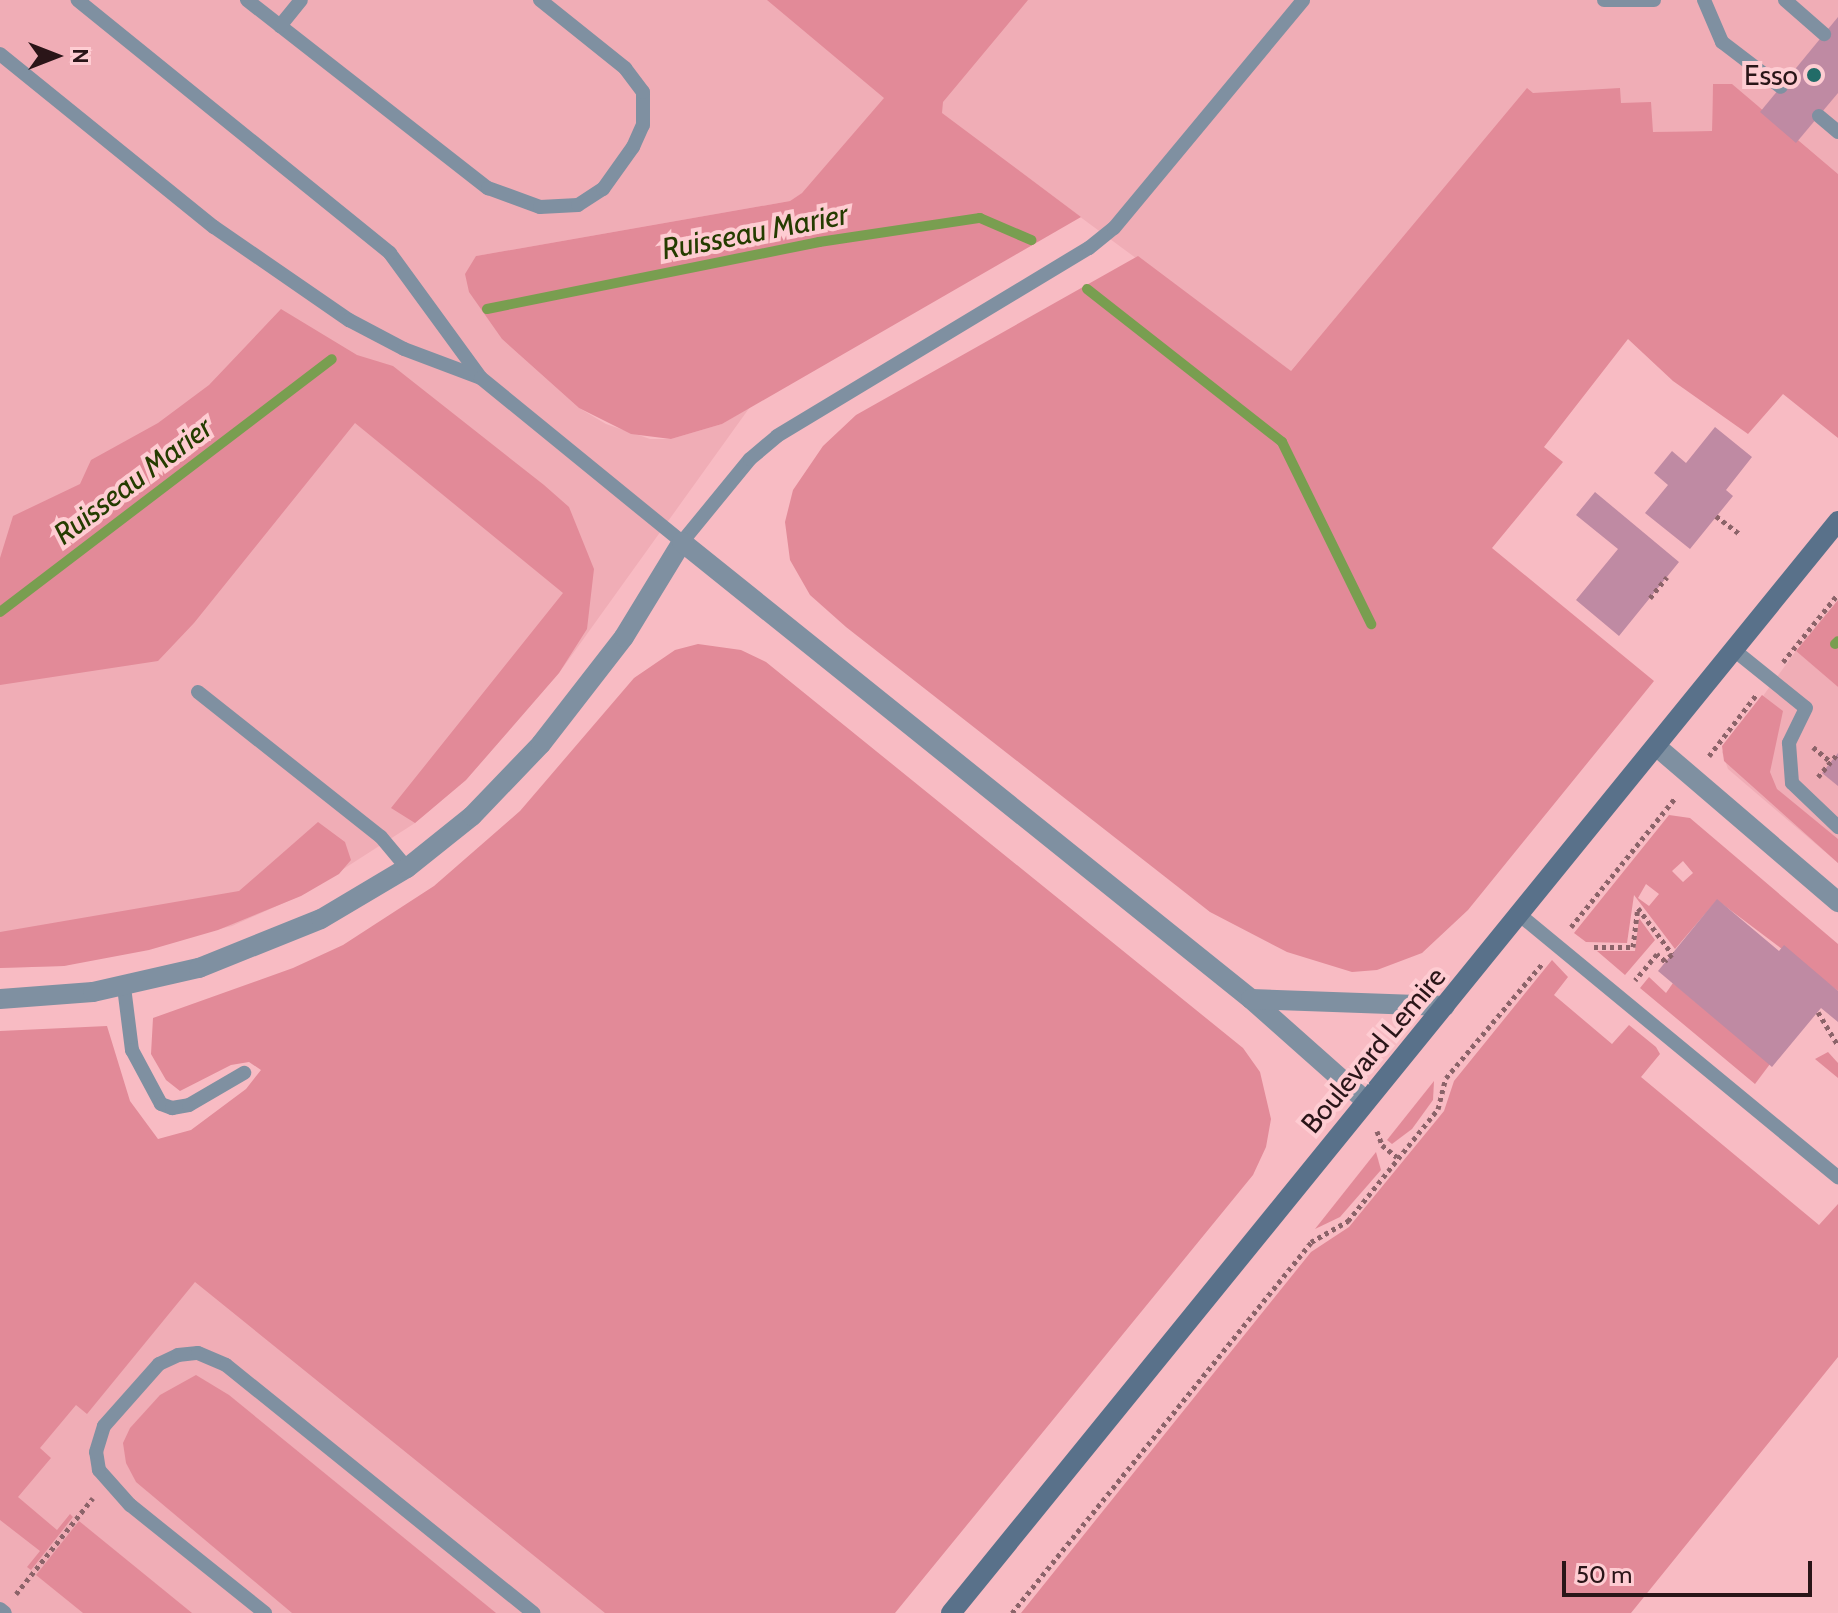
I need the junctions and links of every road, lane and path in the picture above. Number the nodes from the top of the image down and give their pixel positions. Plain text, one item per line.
1 (78, 0) edge
2 (247, 0) edge
3 (301, 0) edge
4 (540, 0) edge
5 (1303, 0) edge
6 (1604, 0) edge
7 (1654, 0) edge
8 (1704, 0) edge
9 (1785, 0) edge
10 (280, 26) junction
11 (1824, 34) dead end
12 (0, 54) edge
13 (1781, 87) dead end
14 (1819, 116) dead end
15 (1838, 132) edge
16 (481, 378) junction
17 (1716, 516) dead end
18 (1838, 521) edge
19 (1741, 535) dead end
20 (682, 542) junction
21 (1667, 577) dead end
22 (1838, 594) edge
23 (1650, 598) dead end
24 (1734, 650) junction
25 (1785, 660) dead end
26 (1760, 691) dead end
27 (198, 692) dead end
28 (1721, 741) dead end
29 (1656, 746) junction
30 (1838, 753) edge
31 (1822, 773) dead end
32 (1661, 816) dead end
33 (1838, 827) edge
34 (407, 868) junction
35 (1838, 902) edge
36 (1521, 916) junction
37 (1570, 929) dead end
38 (1591, 947) dead end
39 (1548, 957) dead end
40 (1633, 982) dead end
41 (124, 987) junction
42 (0, 999) edge
43 (1251, 999) junction
44 (1445, 1006) junction
45 (1818, 1012) dead end
46 (1838, 1045) edge
47 (244, 1073) dead end
48 (1366, 1101) junction
49 (1382, 1145) dead end
50 (1397, 1157) junction
51 (1838, 1177) edge
52 (76, 1519) dead end
53 (15, 1596) dead end
54 (0, 1609) edge
55 (5, 1613) edge
56 (265, 1613) edge
57 (533, 1613) edge
58 (951, 1613) edge
59 (1012, 1613) edge

1 - 16 lane
2 - 10 lane
3 - 10 lane
4 - 10 lane
5 - 20 lane
6 - 7 lane
8 - 13 lane
9 - 11 lane
12 - 16 lane
14 - 15 lane
16 - 20 lane
17 - 19 path
18 - 24 main road, Boulevard Lemire
20 - 34 street
20 - 43 street
21 - 23 path
22 - 25 path
24 - 29 main road, Boulevard Lemire
24 - 33 lane
26 - 28 path
27 - 34 lane
29 - 35 street
29 - 36 main road, Boulevard Lemire
30 - 31 path
32 - 37 path
34 - 41 street
36 - 44 main road, Boulevard Lemire
36 - 51 lane
38 - 40 path
39 - 50 path
41 - 42 street
41 - 47 lane
43 - 44 street
43 - 48 street
44 - 48 main road, Boulevard Lemire
45 - 46 path
48 - 58 main road, Boulevard Lemire
49 - 50 path
50 - 59 path
52 - 53 path
54 - 55 lane
56 - 57 lane

